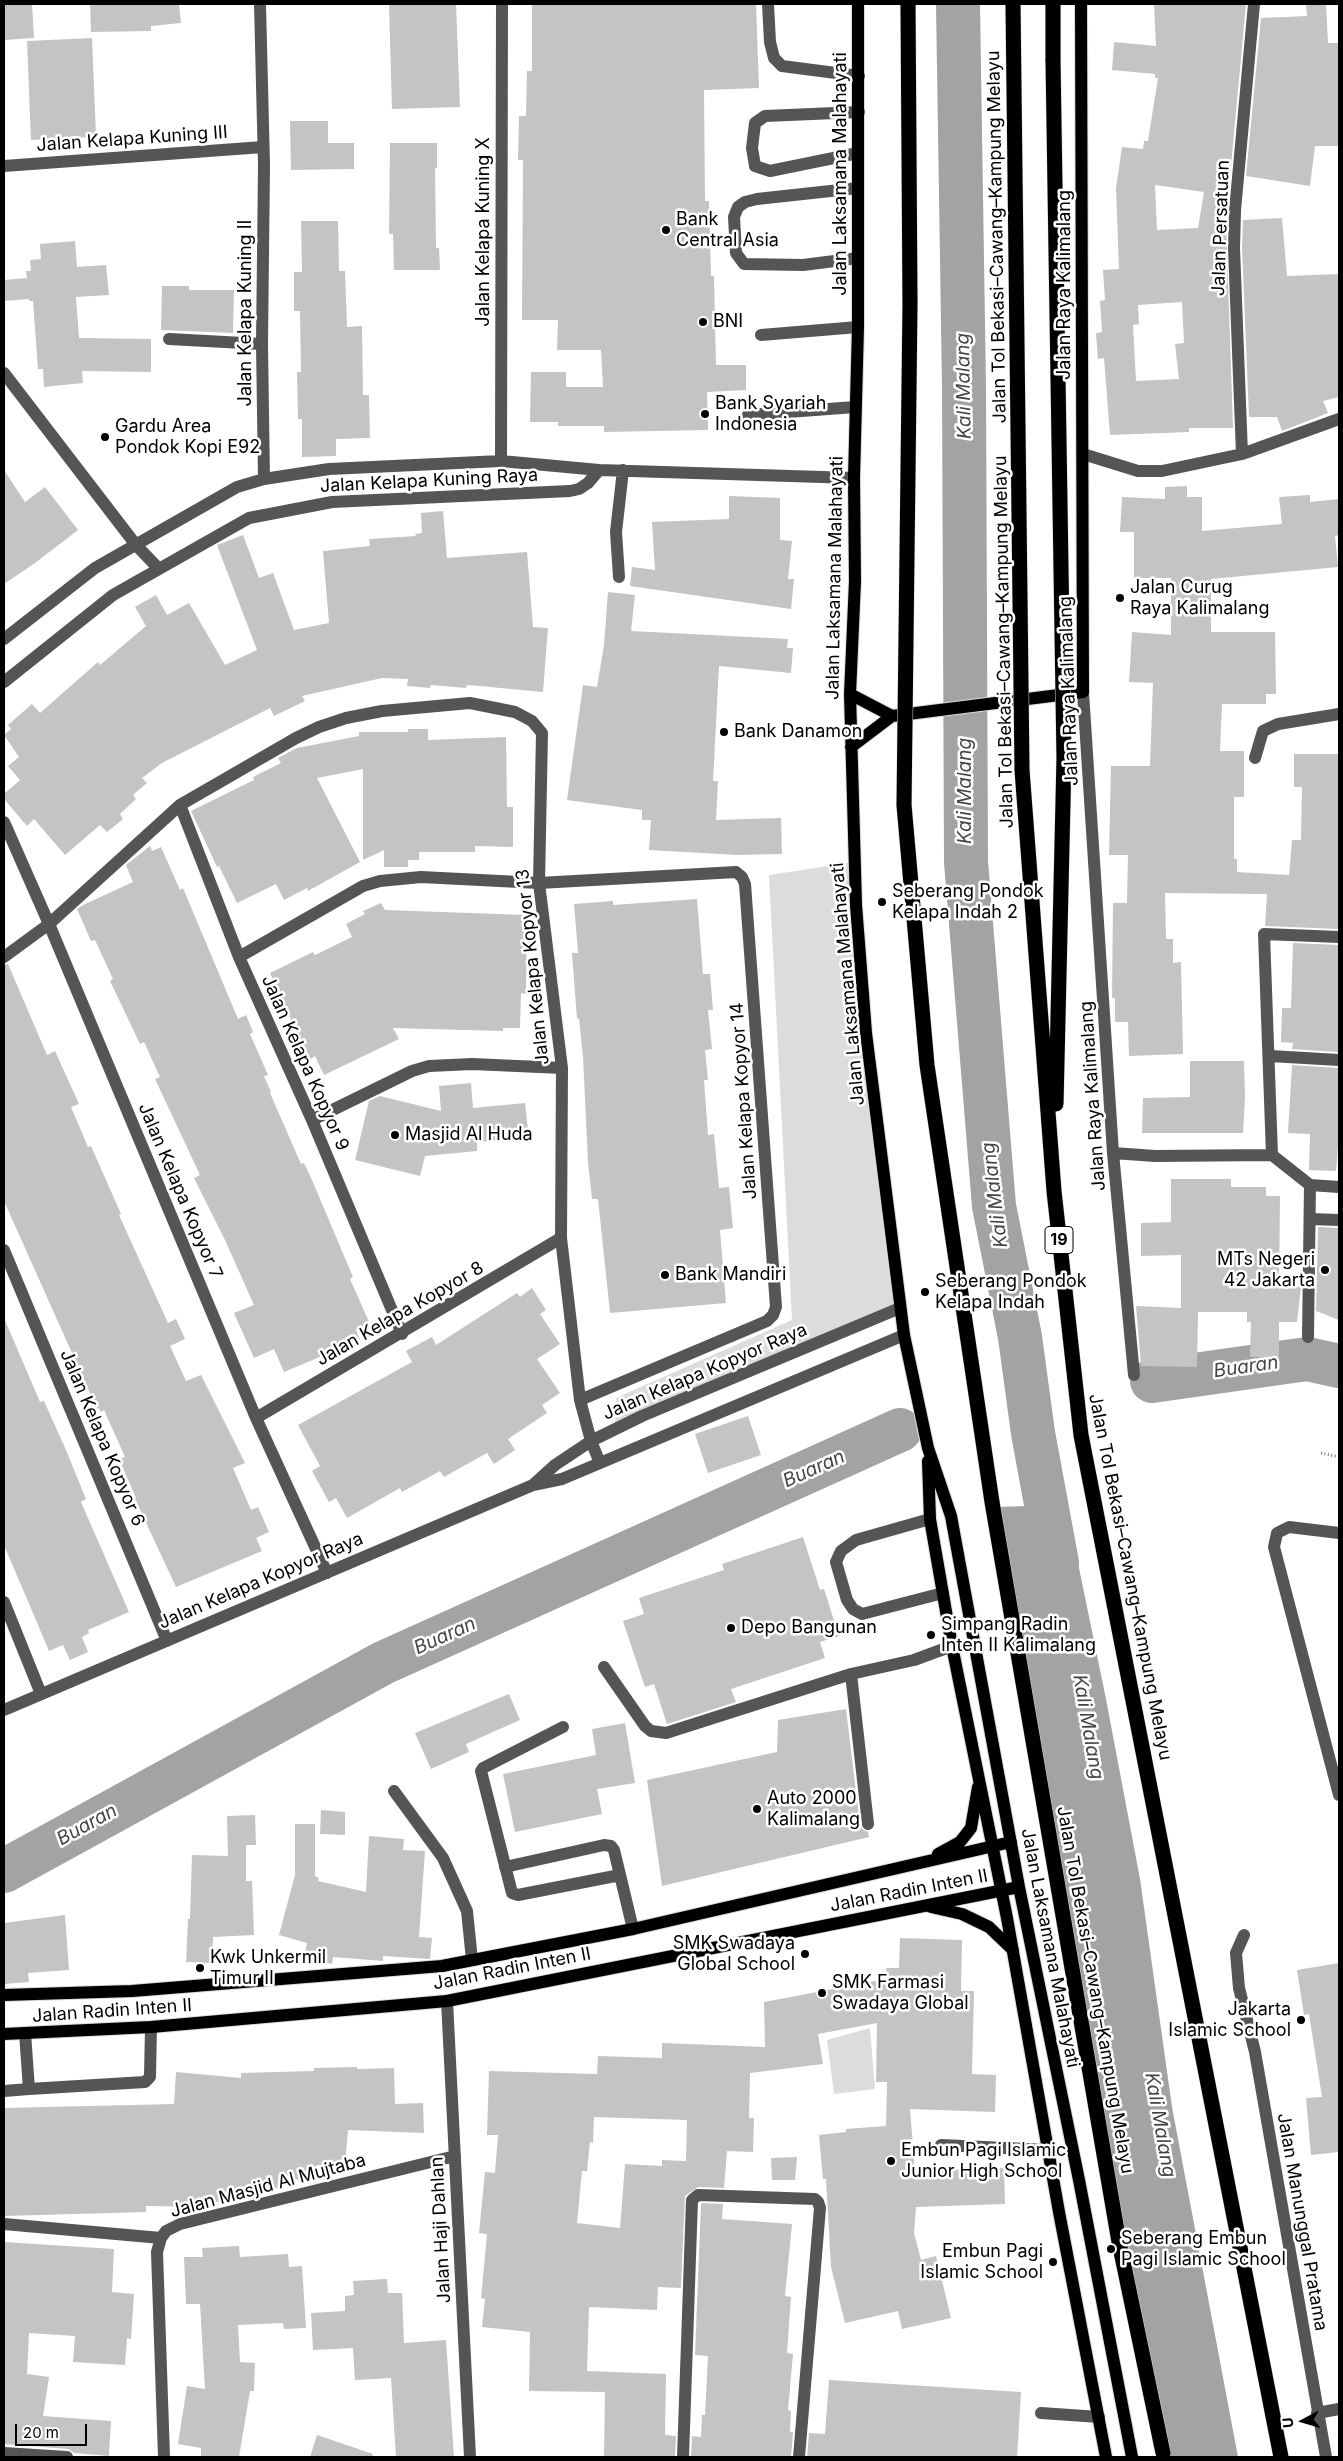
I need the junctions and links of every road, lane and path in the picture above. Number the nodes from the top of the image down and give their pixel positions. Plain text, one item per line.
1 (260, 4) edge
2 (502, 4) edge
3 (768, 4) edge
4 (858, 4) edge
5 (908, 4) edge
6 (1013, 4) edge
7 (1053, 4) edge
8 (1081, 4) edge
9 (1254, 4) edge
10 (859, 76) junction
11 (859, 112) junction
12 (263, 147) junction
13 (858, 153) junction
14 (4, 166) edge
15 (858, 188) junction
16 (858, 258) junction
17 (858, 327) junction
18 (761, 334) dead end
19 (169, 339) dead end
20 (262, 344) junction
21 (4, 373) edge
22 (855, 407) junction
23 (748, 415) dead end
24 (1339, 419) edge
25 (1083, 454) junction
26 (1242, 454) junction
27 (502, 461) junction
28 (599, 470) junction
29 (623, 470) junction
30 (854, 478) junction
31 (264, 479) junction
32 (136, 545) junction
33 (159, 569) junction
34 (619, 577) dead end
35 (4, 639) edge
36 (4, 682) edge
37 (1083, 692) junction
38 (850, 694) junction
39 (1339, 714) edge
40 (896, 716) junction
41 (851, 747) junction
42 (1255, 758) dead end
43 (180, 805) junction
44 (4, 822) edge
45 (540, 884) junction
46 (49, 924) junction
47 (1339, 937) edge
48 (4, 957) edge
49 (239, 957) junction
50 (1270, 1056) junction
51 (1339, 1060) edge
52 (562, 1068) junction
53 (312, 1120) junction
54 (1113, 1153) junction
55 (1272, 1155) junction
56 (1310, 1186) junction
57 (1339, 1187) edge
58 (1054, 1191) junction
59 (1310, 1219) junction
60 (1339, 1220) edge
61 (561, 1238) junction
62 (4, 1250) edge
63 (900, 1308) junction
64 (402, 1334) junction
65 (904, 1335) junction
66 (1308, 1337) dead end
67 (1134, 1375) dead end
68 (580, 1400) junction
69 (256, 1418) junction
70 (591, 1442) junction
71 (928, 1448) junction
72 (1321, 1452) dead end
73 (1339, 1457) edge
74 (600, 1462) junction
75 (533, 1485) junction
76 (930, 1519) junction
77 (1339, 1533) edge
78 (327, 1573) junction
79 (943, 1592) junction
80 (4, 1602) edge
81 (167, 1641) junction
82 (952, 1646) junction
83 (604, 1667) dead end
84 (851, 1674) junction
85 (41, 1694) junction
86 (4, 1710) edge
87 (563, 1728) dead end
88 (980, 1779) junction
89 (394, 1791) dead end
90 (1339, 1792) edge
91 (868, 1824) dead end
92 (1011, 1842) junction
93 (993, 1846) junction
94 (918, 1864) junction
95 (505, 1867) junction
96 (620, 1878) junction
97 (1019, 1887) junction
98 (1002, 1890) junction
99 (926, 1906) junction
100 (633, 1929) junction
101 (1244, 1935) dead end
102 (1013, 1950) junction
103 (472, 1960) junction
104 (4, 1995) edge
105 (447, 2001) junction
106 (151, 2027) junction
107 (4, 2034) edge
108 (25, 2034) junction
109 (30, 2089) junction
110 (4, 2091) edge
111 (941, 2145) dead end
112 (1048, 2150) junction
113 (455, 2156) junction
114 (4, 2224) edge
115 (160, 2238) junction
116 (1339, 2409) edge
117 (1317, 2412) junction
118 (1041, 2413) dead end
119 (1099, 2417) junction
120 (4, 2453) edge
121 (67, 2457) edge
122 (164, 2457) edge
123 (470, 2457) edge
124 (683, 2457) edge
125 (799, 2457) edge
126 (1106, 2457) edge
127 (1132, 2457) edge
128 (1164, 2457) edge
129 (1281, 2457) edge
130 (1326, 2457) edge

1 - 12 street, Jalan Kelapa Kuning II
2 - 27 street, Jalan Kelapa Kuning X
3 - 10 street
4 - 10 main road, Jalan Laksamana Malahayati
5 - 128 highway, Jalan Tol Bekasi–Cawang–Kampung Melayu, bridge
6 - 58 highway, Jalan Tol Bekasi–Cawang–Kampung Melayu / 19, bridge
7 - 58 highway, bridge
8 - 25 main road, Jalan Raya Kalimalang
9 - 26 street, Jalan Persatuan
10 - 11 main road, Jalan Laksamana Malahayati
11 - 13 main road, Jalan Laksamana Malahayati
11 - 13 street
12 - 14 street, Jalan Kelapa Kuning III
12 - 20 street, Jalan Kelapa Kuning II
13 - 15 main road, Jalan Laksamana Malahayati
15 - 16 main road, Jalan Laksamana Malahayati
15 - 16 street
16 - 17 main road, Jalan Laksamana Malahayati
17 - 18 street
17 - 22 main road, Jalan Laksamana Malahayati
19 - 20 street
20 - 31 street, Jalan Kelapa Kuning II
21 - 32 street
22 - 23 street
22 - 30 main road, Jalan Laksamana Malahayati
24 - 26 street
25 - 26 street
25 - 37 main road, Jalan Raya Kalimalang
27 - 28 street, Jalan Kelapa Kuning Raya
27 - 31 street, Jalan Kelapa Kuning Raya
28 - 29 street, Jalan Kelapa Kuning Raya
28 - 33 street, Jalan Kelapa Kuning Raya
29 - 30 street, Jalan Kelapa Kuning Raya
29 - 34 street
30 - 38 main road, Jalan Laksamana Malahayati
31 - 32 street, Jalan Kelapa Kuning Raya
32 - 33 street
32 - 35 street, Jalan Kelapa Kuning Raya
33 - 36 street, Jalan Kelapa Kuning Raya
37 - 40 main road, bridge
37 - 54 street, Jalan Raya Kalimalang
38 - 40 main road
38 - 41 main road, Jalan Laksamana Malahayati
39 - 42 street
40 - 41 main road
41 - 63 main road, Jalan Laksamana Malahayati
43 - 45 street, Jalan Kelapa Kopyor 13
43 - 46 street, Jalan Kelapa Kopyor 13
43 - 49 street, Jalan Kelapa Kopyor 9
44 - 46 street, Jalan Kelapa Kopyor 7
45 - 49 street
45 - 52 street, Jalan Kelapa Kopyor 13
45 - 68 street, Jalan Kelapa Kopyor 14
46 - 48 street, Jalan Kelapa Kopyor 13
46 - 69 street, Jalan Kelapa Kopyor 7
47 - 50 street
49 - 53 street, Jalan Kelapa Kopyor 9
50 - 51 street
50 - 55 street
52 - 53 street
52 - 61 street, Jalan Kelapa Kopyor 13
53 - 64 street, Jalan Kelapa Kopyor 9
54 - 55 street
54 - 67 street, Jalan Raya Kalimalang
55 - 56 street
56 - 57 street
56 - 59 street
58 - 129 highway, Jalan Tol Bekasi–Cawang–Kampung Melayu / 19, bridge
59 - 60 street
59 - 66 street
61 - 64 street, Jalan Kelapa Kopyor 8
61 - 68 street, Jalan Kelapa Kopyor 13
62 - 81 street, Jalan Kelapa Kopyor 6
63 - 65 main road, Jalan Laksamana Malahayati
63 - 70 street, Jalan Kelapa Kopyor Raya
64 - 69 street, Jalan Kelapa Kopyor 8
65 - 71 main road, Jalan Laksamana Malahayati
65 - 74 street, Jalan Kelapa Kopyor Raya
68 - 70 street, Jalan Kelapa Kopyor 13
69 - 78 street, Jalan Kelapa Kopyor 7
70 - 74 street, Jalan Kelapa Kopyor 13
70 - 75 street, Jalan Kelapa Kopyor Raya
71 - 76 main road, Jalan Laksamana Malahayati
71 - 92 main road, Jalan Laksamana Malahayati
72 - 73 path
74 - 75 street, Jalan Kelapa Kopyor Raya
75 - 78 street, Jalan Kelapa Kopyor Raya
76 - 79 main road, Jalan Laksamana Malahayati
76 - 79 street
77 - 90 street
78 - 81 street, Jalan Kelapa Kopyor Raya
79 - 82 main road, Jalan Laksamana Malahayati
80 - 85 street
81 - 85 street, Jalan Kelapa Kopyor Raya
82 - 84 street
82 - 88 main road, Jalan Laksamana Malahayati
83 - 84 street
84 - 91 street
85 - 86 street, Jalan Kelapa Kopyor Raya
87 - 95 street
88 - 93 main road, Jalan Laksamana Malahayati
88 - 94 main road
89 - 103 street
92 - 93 main road, Jalan Radin Inten II
92 - 97 main road, Jalan Laksamana Malahayati
93 - 94 main road, Jalan Radin Inten II
93 - 98 main road, Jalan Laksamana Malahayati
94 - 100 main road, Jalan Radin Inten II
95 - 96 street
95 - 96 street
96 - 100 street
97 - 98 main road, Jalan Radin Inten II
97 - 127 main road, Jalan Laksamana Malahayati
98 - 99 main road, Jalan Radin Inten II
98 - 102 main road, Jalan Laksamana Malahayati
99 - 102 main road
99 - 105 main road, Jalan Radin Inten II
100 - 103 main road, Jalan Radin Inten II
101 - 117 street, Jalan Manunggal Pratama
102 - 112 main road, Jalan Laksamana Malahayati
103 - 104 main road, Jalan Radin Inten II
105 - 106 main road, Jalan Radin Inten II
105 - 113 street, Jalan Haji Dahlan
106 - 108 main road, Jalan Radin Inten II
106 - 109 street
107 - 108 main road, Jalan Radin Inten II
108 - 109 street
109 - 110 street
111 - 112 street
112 - 119 main road, Jalan Laksamana Malahayati
113 - 115 street, Jalan Masjid Al Mujtaba
113 - 123 street, Jalan Haji Dahlan
114 - 115 street
115 - 122 street, Jalan Masjid Al Mujtaba
116 - 117 street
117 - 130 street, Jalan Manunggal Pratama
118 - 119 street
119 - 126 main road, Jalan Laksamana Malahayati
120 - 121 street
124 - 125 street

